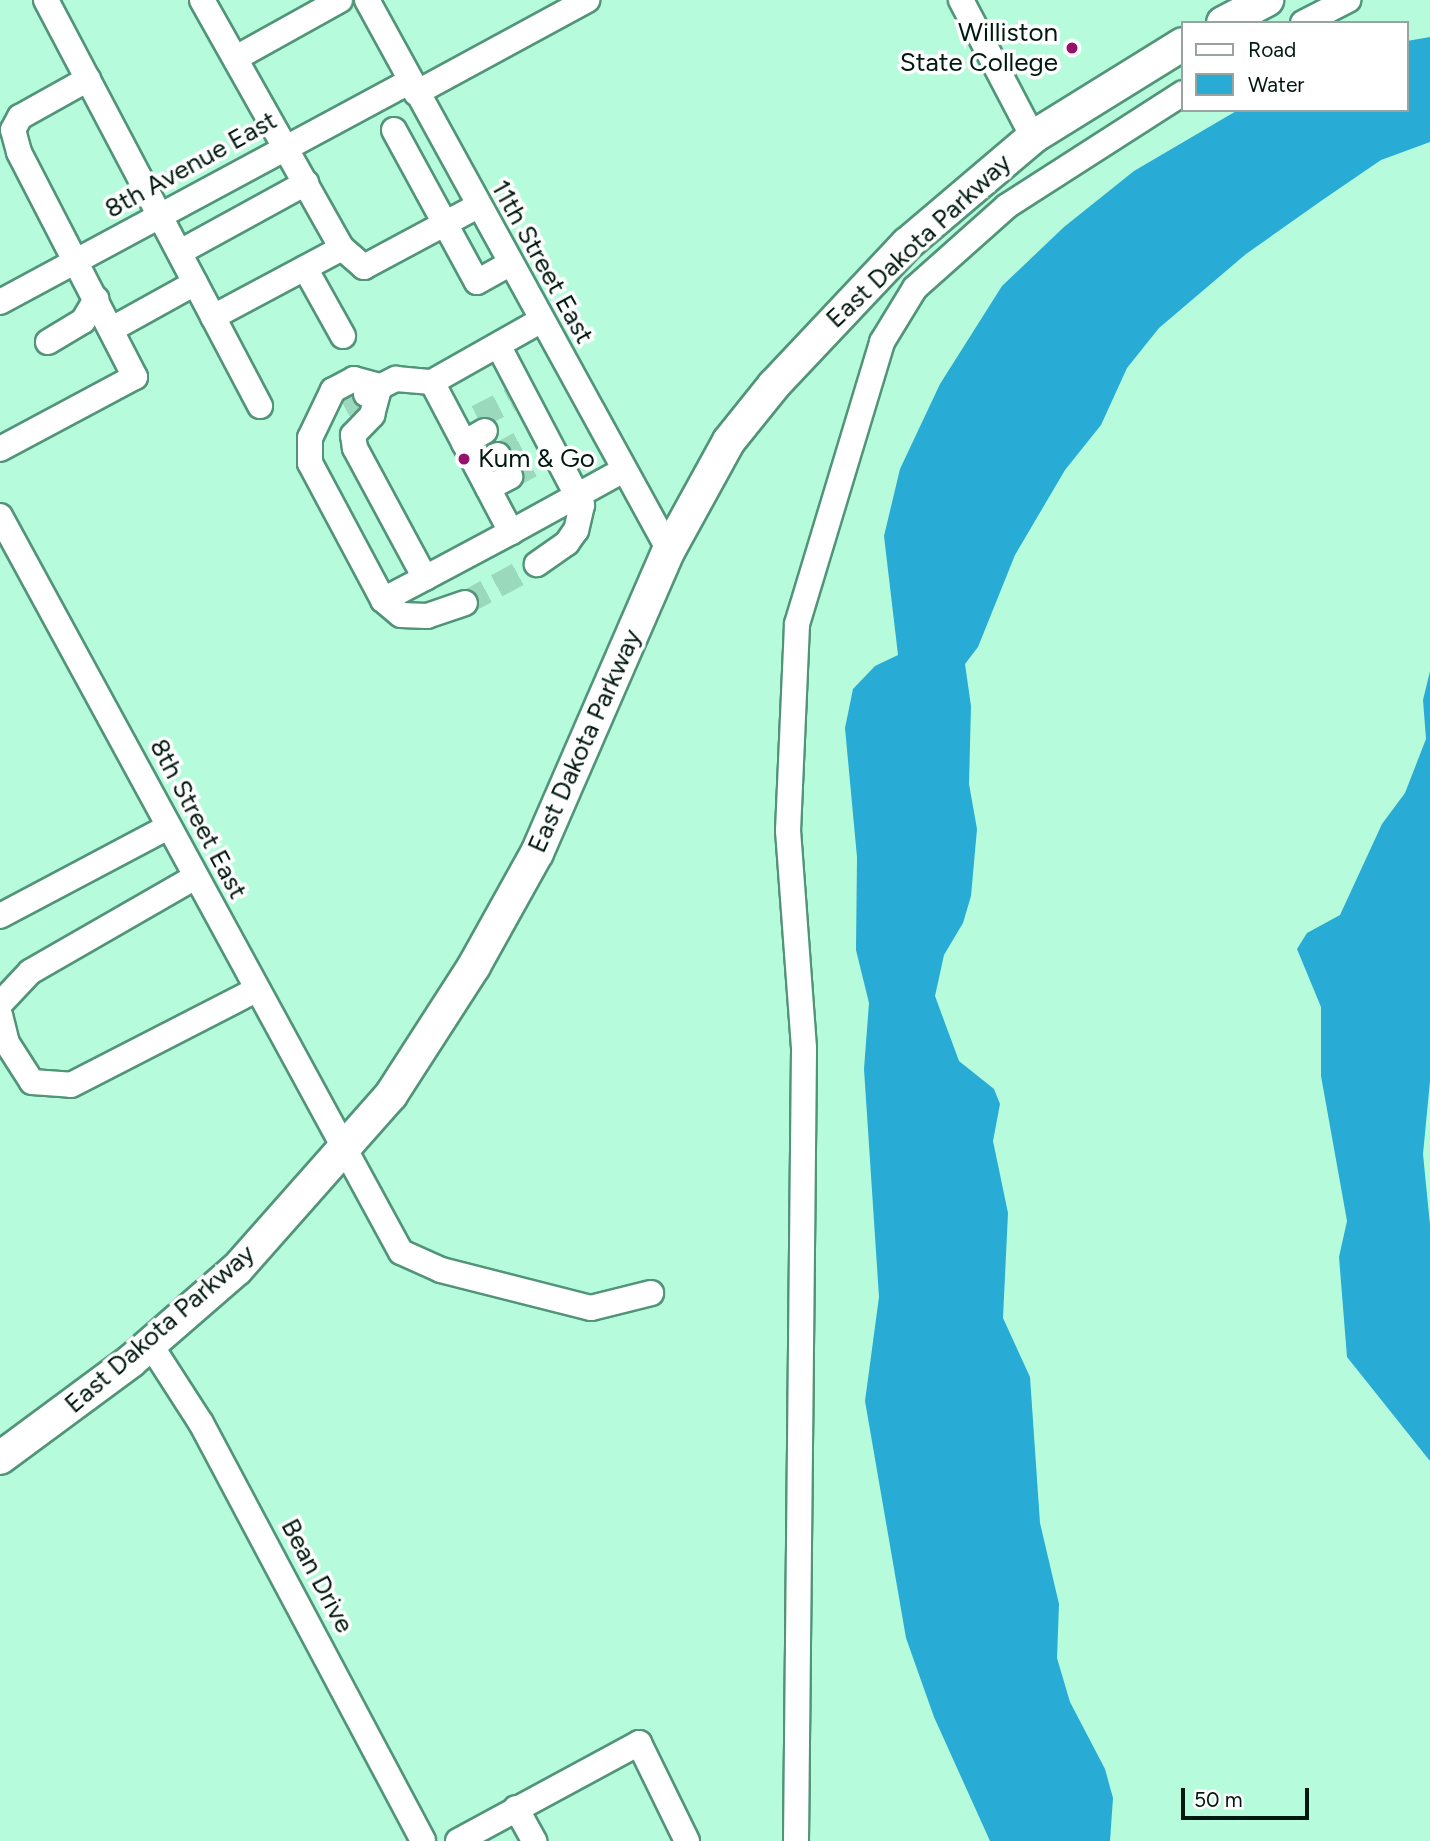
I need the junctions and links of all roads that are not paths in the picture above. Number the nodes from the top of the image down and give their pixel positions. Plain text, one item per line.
1 (46, 0) edge
2 (202, 0) edge
3 (340, 0) edge
4 (367, 0) edge
5 (587, 0) edge
6 (961, 0) edge
7 (1267, 0) edge
8 (1348, 0) edge
9 (1227, 21) edge
10 (1307, 21) edge
11 (1182, 45) edge
12 (236, 58) junction
13 (88, 79) junction
14 (413, 87) junction
15 (1182, 94) edge
16 (394, 130) dead end
17 (1033, 137) junction
18 (286, 147) junction
19 (446, 148) junction
20 (414, 165) junction
21 (306, 183) junction
22 (478, 206) junction
23 (160, 215) junction
24 (446, 223) junction
25 (342, 248) junction
26 (180, 252) junction
27 (77, 262) junction
28 (509, 264) junction
29 (305, 268) junction
30 (195, 283) junction
31 (96, 299) junction
32 (0, 302) edge
33 (213, 317) junction
34 (540, 321) junction
35 (112, 329) junction
36 (343, 336) dead end
37 (48, 342) dead end
38 (498, 345) junction
39 (432, 382) junction
40 (361, 396) junction
41 (260, 406) dead end
42 (321, 418) junction
43 (0, 449) edge
44 (622, 471) junction
45 (577, 495) junction
46 (0, 516) edge
47 (511, 532) junction
48 (669, 550) junction
49 (537, 564) tunnel mouth
50 (425, 578) junction
51 (383, 600) junction
52 (465, 603) tunnel mouth
53 (168, 827) junction
54 (195, 877) junction
55 (0, 916) edge
56 (256, 990) junction
57 (0, 1004) edge
58 (0, 1015) edge
59 (343, 1151) junction
60 (545, 1278) dead end
61 (518, 1291) junction
62 (651, 1293) dead end
63 (150, 1344) junction
64 (0, 1458) edge
65 (516, 1808) junction
66 (424, 1841) edge
67 (457, 1841) edge
68 (534, 1841) edge
69 (687, 1841) edge
70 (796, 1841) edge

1 - 13 street
2 - 12 street
3 - 12 street
4 - 14 street, 11th Street East
5 - 14 street, 8th Avenue East
6 - 17 street
7 - 9 main road
8 - 10 street
11 - 17 main road, East Dakota Parkway
12 - 18 street
13 - 23 street
13 - 27 street
14 - 18 street, 8th Avenue East
14 - 19 street, 11th Street East
15 - 70 street
16 - 20 street
17 - 48 main road, East Dakota Parkway
18 - 21 street
18 - 23 street, 8th Avenue East
19 - 20 street
19 - 22 street, 11th Street East
20 - 24 street
21 - 25 street
21 - 26 street
22 - 24 street
22 - 28 street, 11th Street East
23 - 26 street
23 - 27 street, 8th Avenue East
24 - 25 street
24 - 28 street
25 - 29 street
26 - 30 street
27 - 31 street
27 - 32 street, 8th Avenue East
28 - 34 street, 11th Street East
29 - 33 street
29 - 36 street
30 - 33 street
30 - 35 street
31 - 35 street
31 - 37 street
33 - 41 street
34 - 38 street
34 - 44 street, 11th Street East
35 - 43 street
38 - 39 street
38 - 45 street
39 - 40 street
39 - 47 street
40 - 42 street
40 - 42 street
40 - 50 street
42 - 51 street
44 - 45 street
44 - 48 street, 11th Street East
45 - 47 street
45 - 49 street
46 - 53 street, 8th Street East
47 - 50 street
48 - 59 main road, East Dakota Parkway
50 - 51 street
51 - 52 street
53 - 54 street, 8th Street East
53 - 55 street
54 - 56 street, 8th Street East
54 - 57 street
56 - 58 street
56 - 59 street, 8th Street East
59 - 61 street, 8th Street East
59 - 63 main road, East Dakota Parkway
60 - 61 street
61 - 62 street, 8th Street East
63 - 64 main road, East Dakota Parkway
63 - 66 street, Bean Drive
65 - 67 street
65 - 68 street
65 - 69 street

